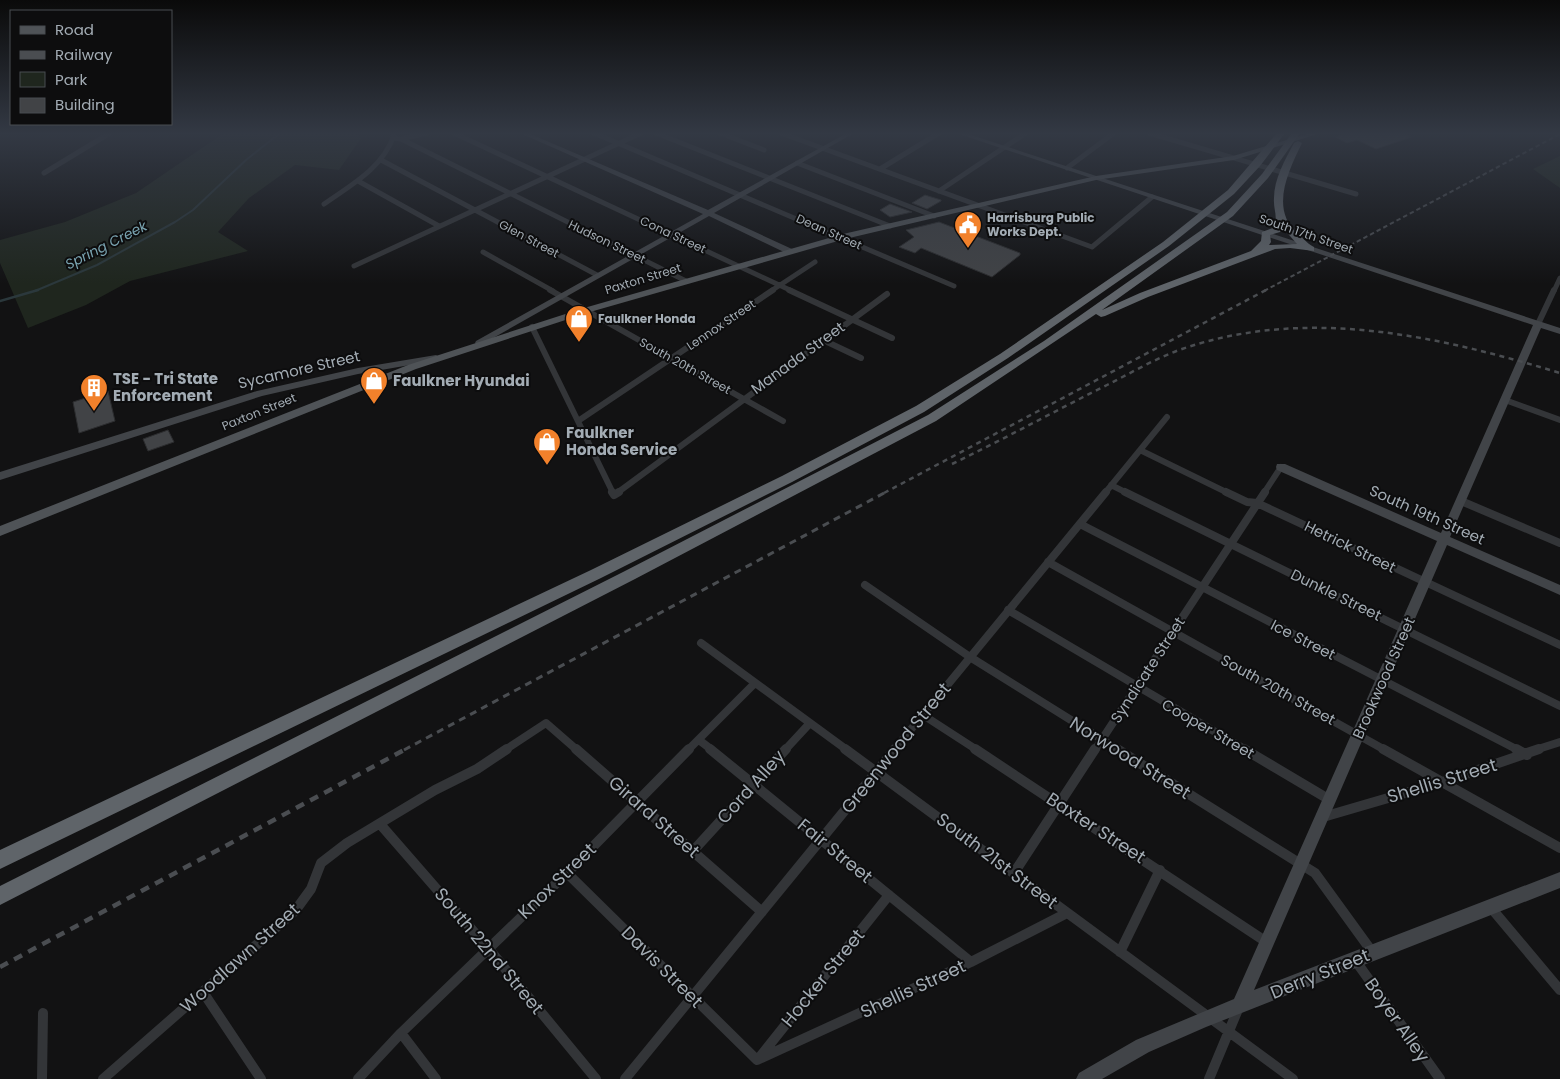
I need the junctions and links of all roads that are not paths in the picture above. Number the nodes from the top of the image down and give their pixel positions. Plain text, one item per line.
1 (352, 183) edge
2 (362, 183) edge
3 (424, 183) edge
4 (491, 183) edge
5 (531, 183) edge
6 (563, 183) edge
7 (640, 183) edge
8 (716, 183) edge
9 (761, 183) edge
10 (783, 183) edge
11 (850, 183) edge
12 (918, 183) edge
13 (950, 183) edge
14 (1073, 183) edge
15 (1112, 183) edge
16 (1238, 183) edge
17 (1259, 183) edge
18 (1280, 183) edge
19 (1320, 183) edge
20 (939, 191) junction
21 (510, 193) junction
22 (742, 194) junction
23 (1356, 194) dead end
24 (1152, 197) junction
25 (324, 204) dead end
26 (978, 206) junction
27 (474, 210) junction
28 (708, 213) junction
29 (934, 216) junction
30 (1282, 220) junction
31 (439, 226) junction
32 (890, 226) junction
33 (670, 234) junction
34 (1265, 234) junction
35 (843, 237) junction
36 (1311, 249) junction
37 (789, 251) junction
38 (483, 252) dead end
39 (633, 255) junction
40 (815, 262) dead end
41 (1235, 262) junction
42 (738, 265) junction
43 (354, 266) dead end
44 (597, 275) junction
45 (1560, 278) edge
46 (686, 280) junction
47 (780, 285) junction
48 (954, 286) dead end
49 (887, 294) dead end
50 (560, 296) junction
51 (587, 310) junction
52 (852, 319) junction
53 (1538, 324) junction
54 (532, 327) junction
55 (1560, 331) edge
56 (892, 338) dead end
57 (823, 340) junction
58 (479, 343) junction
59 (1048, 343) junction
60 (672, 357) junction
61 (436, 358) junction
62 (860, 358) dead end
63 (743, 398) junction
64 (1505, 400) junction
65 (1167, 417) dead end
66 (1560, 420) edge
67 (578, 421) junction
68 (783, 421) dead end
69 (1140, 450) junction
70 (1281, 467) joint
71 (0, 476) edge
72 (1111, 485) junction
73 (1461, 502) junction
74 (1257, 503) junction
75 (1080, 524) junction
76 (0, 531) edge
77 (1444, 539) junction
78 (1560, 543) edge
79 (1230, 544) junction
80 (1048, 562) junction
81 (1425, 583) junction
82 (865, 586) dead end
83 (1201, 588) junction
84 (1560, 590) edge
85 (1008, 610) junction
86 (1405, 628) junction
87 (1173, 632) junction
88 (701, 643) dead end
89 (1560, 645) edge
90 (970, 658) junction
91 (1383, 680) junction
92 (755, 683) junction
93 (1137, 687) junction
94 (1560, 706) edge
95 (923, 715) junction
96 (546, 723) joint
97 (810, 723) junction
98 (1359, 734) junction
99 (699, 740) junction
100 (1101, 741) junction
101 (1560, 742) edge
102 (1527, 755) junction
103 (876, 772) junction
104 (1443, 782) junction
105 (753, 785) junction
106 (1330, 800) junction
107 (637, 802) junction
108 (1060, 804) junction
109 (1323, 817) junction
110 (380, 824) junction
111 (821, 840) junction
112 (1560, 848) edge
113 (693, 851) junction
114 (0, 860) edge
115 (1302, 865) junction
116 (1160, 870) junction
117 (568, 873) junction
118 (1014, 873) junction
119 (1560, 880) edge
120 (889, 895) junction
121 (0, 896) edge
122 (1492, 909) junction
123 (762, 912) junction
124 (1067, 913) junction
125 (1268, 943) junction
126 (488, 948) junction
127 (1120, 952) junction
128 (1373, 953) junction
129 (1355, 960) junction
130 (971, 962) junction
131 (1560, 990) edge
132 (203, 992) junction
133 (692, 996) junction
134 (1239, 1006) junction
135 (43, 1013) dead end
136 (1210, 1018) junction
137 (1229, 1032) junction
138 (401, 1033) junction
139 (757, 1060) junction
140 (42, 1079) edge
141 (103, 1079) edge
142 (261, 1079) edge
143 (358, 1079) edge
144 (436, 1079) edge
145 (596, 1079) edge
146 (625, 1079) edge
147 (1085, 1079) edge
148 (1209, 1079) edge
149 (1293, 1079) edge
150 (1440, 1079) edge

1 - 25 street
2 - 31 street
3 - 27 street, Glen Street
4 - 21 street, Hudson Street
5 - 21 street
6 - 33 street, Cona Street
7 - 28 street
8 - 22 street, Dean Street
9 - 22 street
10 - 32 street
11 - 29 street
12 - 20 street
13 - 20 street
14 - 26 main road, Paxton Street
15 - 24 street, South 17th Street
16 - 114 highway
17 - 59 highway
18 - 30 highway
19 - 23 street
20 - 26 street
21 - 27 street
21 - 39 street, Hudson Street
22 - 28 street
22 - 35 street, Dean Street
24 - 26 street
24 - 34 street, South 17th Street
26 - 29 main road, Paxton Street
27 - 31 street
27 - 44 street, Glen Street
28 - 33 street
28 - 37 street
29 - 32 main road, Paxton Street
30 - 34 highway
30 - 36 highway
31 - 43 street
32 - 35 main road, Paxton Street
33 - 39 street
33 - 42 street, Cona Street
34 - 36 street, South 17th Street
34 - 41 highway
35 - 37 main road, Paxton Street
35 - 48 street, Dean Street
36 - 41 highway
36 - 53 street, South 17th Street
37 - 42 main road, Paxton Street
38 - 50 street, South 20th Street
39 - 44 street
39 - 46 street, Hudson Street
40 - 47 street, Lennox Street
41 - 59 highway
42 - 46 main road, Paxton Street
42 - 47 street, Cona Street
44 - 50 street
45 - 53 street, Brookwood Street
46 - 51 main road, Paxton Street
47 - 52 street, Cona Street
47 - 60 street, Lennox Street
49 - 52 street, Manada Street
50 - 51 street, South 20th Street
50 - 58 street
51 - 54 main road, Paxton Street
51 - 60 street, South 20th Street
52 - 56 street, Cona Street
52 - 57 street, Manada Street
53 - 55 street, South 17th Street
53 - 64 street, Brookwood Street
54 - 58 main road, Paxton Street
54 - 67 street
57 - 62 street
57 - 63 street, Manada Street
58 - 61 main road, Paxton Street
59 - 121 highway
60 - 63 street, South 20th Street
60 - 67 street, Lennox Street
61 - 71 street, Sycamore Street
61 - 76 main road, Paxton Street
63 - 67 street, Manada Street
63 - 68 street, South 20th Street
64 - 66 street
64 - 73 street, Brookwood Street
65 - 69 street, Greenwood Street
69 - 72 street, Greenwood Street
69 - 74 street, Hetrick Street
70 - 74 street, Syndicate Street
70 - 77 main road, South 19th Street
72 - 75 street, Greenwood Street
72 - 79 street, Dunkle Street
73 - 77 street, Brookwood Street
73 - 78 street
74 - 79 street, Syndicate Street
74 - 81 street, Hetrick Street
75 - 80 street, Greenwood Street
75 - 83 street, Ice Street
77 - 81 street, Brookwood Street
77 - 84 main road, South 19th Street
79 - 83 street, Syndicate Street
79 - 86 street, Dunkle Street
80 - 85 street, Greenwood Street
80 - 87 street, South 20th Street
81 - 86 street, Brookwood Street
81 - 89 street, Hetrick Street
82 - 90 street, Norwood Street
83 - 87 street, Syndicate Street
83 - 91 street, Ice Street
85 - 90 street, Greenwood Street
85 - 93 street, Cooper Street
86 - 91 street, Brookwood Street
86 - 94 street, Dunkle Street
87 - 93 street, Syndicate Street
87 - 98 street, South 20th Street
88 - 92 street, South 21st Street
90 - 95 street, Greenwood Street
90 - 100 street, Norwood Street
91 - 98 street, Brookwood Street
91 - 102 street, Ice Street
92 - 97 street, South 21st Street
92 - 99 street, Knox Street
93 - 100 street, Syndicate Street
93 - 106 street, Cooper Street
95 - 103 street, Greenwood Street
95 - 108 street, Baxter Street
96 - 107 street, Girard Street
96 - 110 street, Woodlawn Street
97 - 103 street, South 21st Street
97 - 105 street, Cord Alley
98 - 104 street, South 20th Street
98 - 106 street, Brookwood Street
99 - 105 street, Fair Street
99 - 107 street, Knox Street
100 - 108 street, Syndicate Street
100 - 115 street, Norwood Street
101 - 102 street, Shellis Street
102 - 104 street, Shellis Street
103 - 111 street, Greenwood Street
103 - 118 street, South 21st Street
104 - 109 street, Shellis Street
104 - 112 street, South 20th Street
105 - 111 street, Fair Street
105 - 113 street, Cord Alley
106 - 109 street, Brookwood Street
107 - 113 street, Girard Street
107 - 117 street, Knox Street
108 - 116 street, Baxter Street
108 - 118 street, Syndicate Street
109 - 115 street, Brookwood Street
110 - 126 street, South 22nd Street
110 - 132 street, Woodlawn Street
111 - 120 street, Fair Street
111 - 123 street, Greenwood Street
113 - 123 street, Girard Street
115 - 125 street, Brookwood Street
115 - 128 street, Norwood Street
116 - 125 street, Baxter Street
116 - 127 street
117 - 126 street, Knox Street
117 - 133 street, Davis Street
118 - 124 street, South 21st Street
119 - 122 street, Derry Street
120 - 130 street, Fair Street
120 - 139 street, Hocker Street
122 - 128 street, Derry Street
122 - 131 street
123 - 133 street, Greenwood Street
124 - 127 street, South 21st Street
124 - 130 street, Shellis Street
125 - 134 street, Brookwood Street
126 - 138 street, Knox Street
126 - 145 street, South 22nd Street
127 - 136 street, South 21st Street
128 - 129 street, Derry Street
129 - 134 street, Derry Street
129 - 150 street, Boyer Alley
130 - 139 street, Shellis Street
132 - 141 street, Woodlawn Street
132 - 142 street
133 - 139 street, Davis Street
133 - 146 street, Greenwood Street
134 - 136 street, Derry Street
134 - 137 street, Brookwood Street
135 - 140 street
136 - 137 street, South 21st Street
136 - 147 street, Derry Street
137 - 148 street, Brookwood Street
137 - 149 street, South 21st Street
138 - 143 street, Knox Street
138 - 144 street

